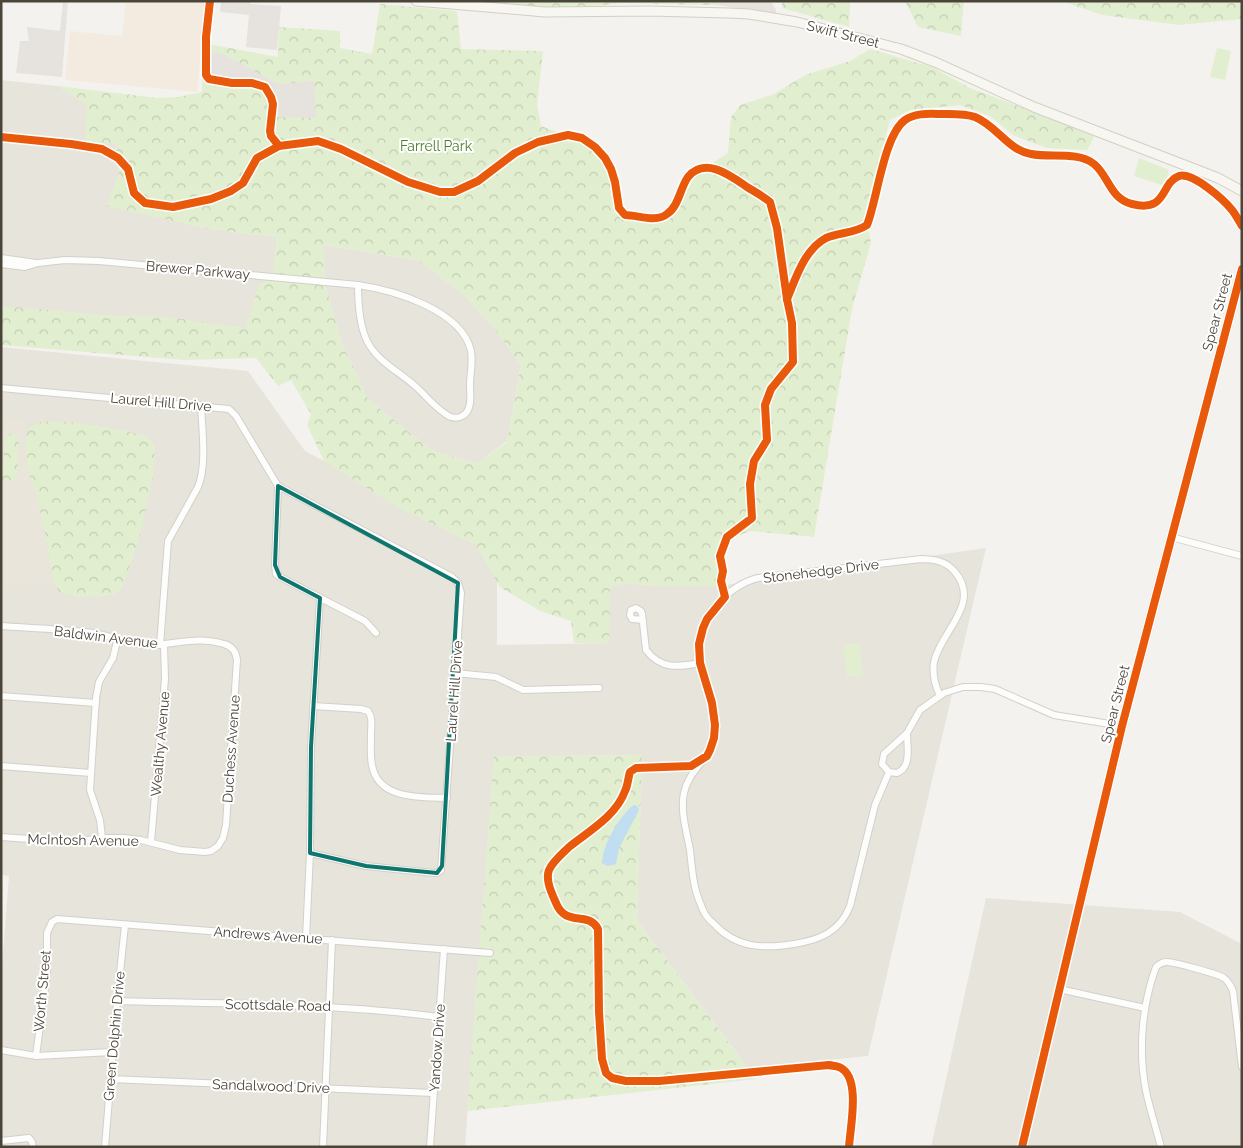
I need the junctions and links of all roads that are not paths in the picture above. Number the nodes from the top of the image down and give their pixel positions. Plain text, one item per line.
1 (416, 1) edge
2 (1, 137) edge
3 (102, 149) dead end
4 (1242, 191) edge
5 (1, 258) edge
6 (38, 263) junction
7 (1, 264) edge
8 (1242, 269) edge
9 (358, 285) junction
10 (1, 388) edge
11 (201, 405) junction
12 (278, 486) junction
13 (1171, 537) junction
14 (1242, 556) edge
15 (320, 598) junction
16 (643, 620) dead end
17 (1, 626) edge
18 (376, 633) dead end
19 (117, 641) junction
20 (162, 645) junction
21 (236, 654) joint
22 (700, 662) junction
23 (455, 673) junction
24 (599, 688) dead end
25 (1, 696) edge
26 (940, 696) junction
27 (96, 703) junction
28 (313, 706) junction
29 (1122, 726) junction
30 (907, 733) junction
31 (1, 766) edge
32 (889, 772) junction
33 (91, 773) junction
34 (447, 798) junction
35 (1, 837) edge
36 (102, 838) junction
37 (151, 842) junction
38 (220, 844) joint
39 (310, 853) junction
40 (125, 925) junction
41 (49, 927) joint
42 (306, 938) junction
43 (332, 940) junction
44 (444, 949) junction
45 (490, 952) dead end
46 (1059, 989) junction
47 (117, 1001) junction
48 (329, 1006) junction
49 (1145, 1008) junction
50 (439, 1017) junction
51 (1, 1050) edge
52 (112, 1052) junction
53 (36, 1056) junction
54 (1242, 1068) edge
55 (110, 1079) junction
56 (326, 1088) junction
57 (433, 1092) junction
58 (4, 1143) edge
59 (33, 1147) edge
60 (104, 1147) edge
61 (323, 1147) edge
62 (430, 1147) edge
63 (1022, 1147) edge
64 (1161, 1147) edge

1 - 4 main road, Swift Street
2 - 3 street
5 - 6 street, Brewer Parkway
6 - 7 street, Brewer Parkway
6 - 9 street, Brewer Parkway
8 - 13 main road, Spear Street
9 - 9 street, Brewer Parkway
10 - 11 street, Laurel Hill Drive
11 - 12 street, Laurel Hill Drive
11 - 20 street, Wealthy Avenue
12 - 15 street
12 - 23 street, Laurel Hill Drive
13 - 14 street
13 - 29 main road, Spear Street
15 - 18 street
15 - 28 street
16 - 22 street
17 - 19 street, Baldwin Avenue
19 - 20 street, Baldwin Avenue
19 - 27 street
20 - 21 street, Baldwin Avenue
20 - 37 street, Wealthy Avenue
21 - 38 street, Duchess Avenue
22 - 26 street, Stonehedge Drive
22 - 32 street, Stonehedge Drive
23 - 24 street
23 - 34 street, Laurel Hill Drive
25 - 27 street
26 - 29 street
26 - 30 street
27 - 33 street
28 - 34 street
28 - 39 street
29 - 46 main road, Spear Street
30 - 32 street
30 - 32 street
31 - 33 street
33 - 36 street
34 - 39 street, Laurel Hill Drive
35 - 36 street, McIntosh Avenue
36 - 37 street, McIntosh Avenue
37 - 38 street, McIntosh Avenue
39 - 42 street
40 - 41 street, Andrews Avenue
40 - 42 street, Andrews Avenue
40 - 47 street, Green Dolphin Drive
41 - 53 street, Worth Street
42 - 43 street, Andrews Avenue
43 - 44 street, Andrews Avenue
43 - 48 street
44 - 45 street, Andrews Avenue
44 - 50 street, Yandow Drive
46 - 49 street
46 - 63 main road, Spear Street
47 - 48 street, Scottsdale Road
47 - 52 street, Green Dolphin Drive
48 - 50 street, Scottsdale Road
48 - 56 street
49 - 54 street
49 - 64 street
50 - 57 street, Yandow Drive
51 - 53 street
52 - 53 street
52 - 55 street, Green Dolphin Drive
55 - 56 street, Sandalwood Drive
55 - 60 street, Green Dolphin Drive
56 - 57 street, Sandalwood Drive
56 - 61 street
57 - 62 street, Yandow Drive
58 - 59 street

